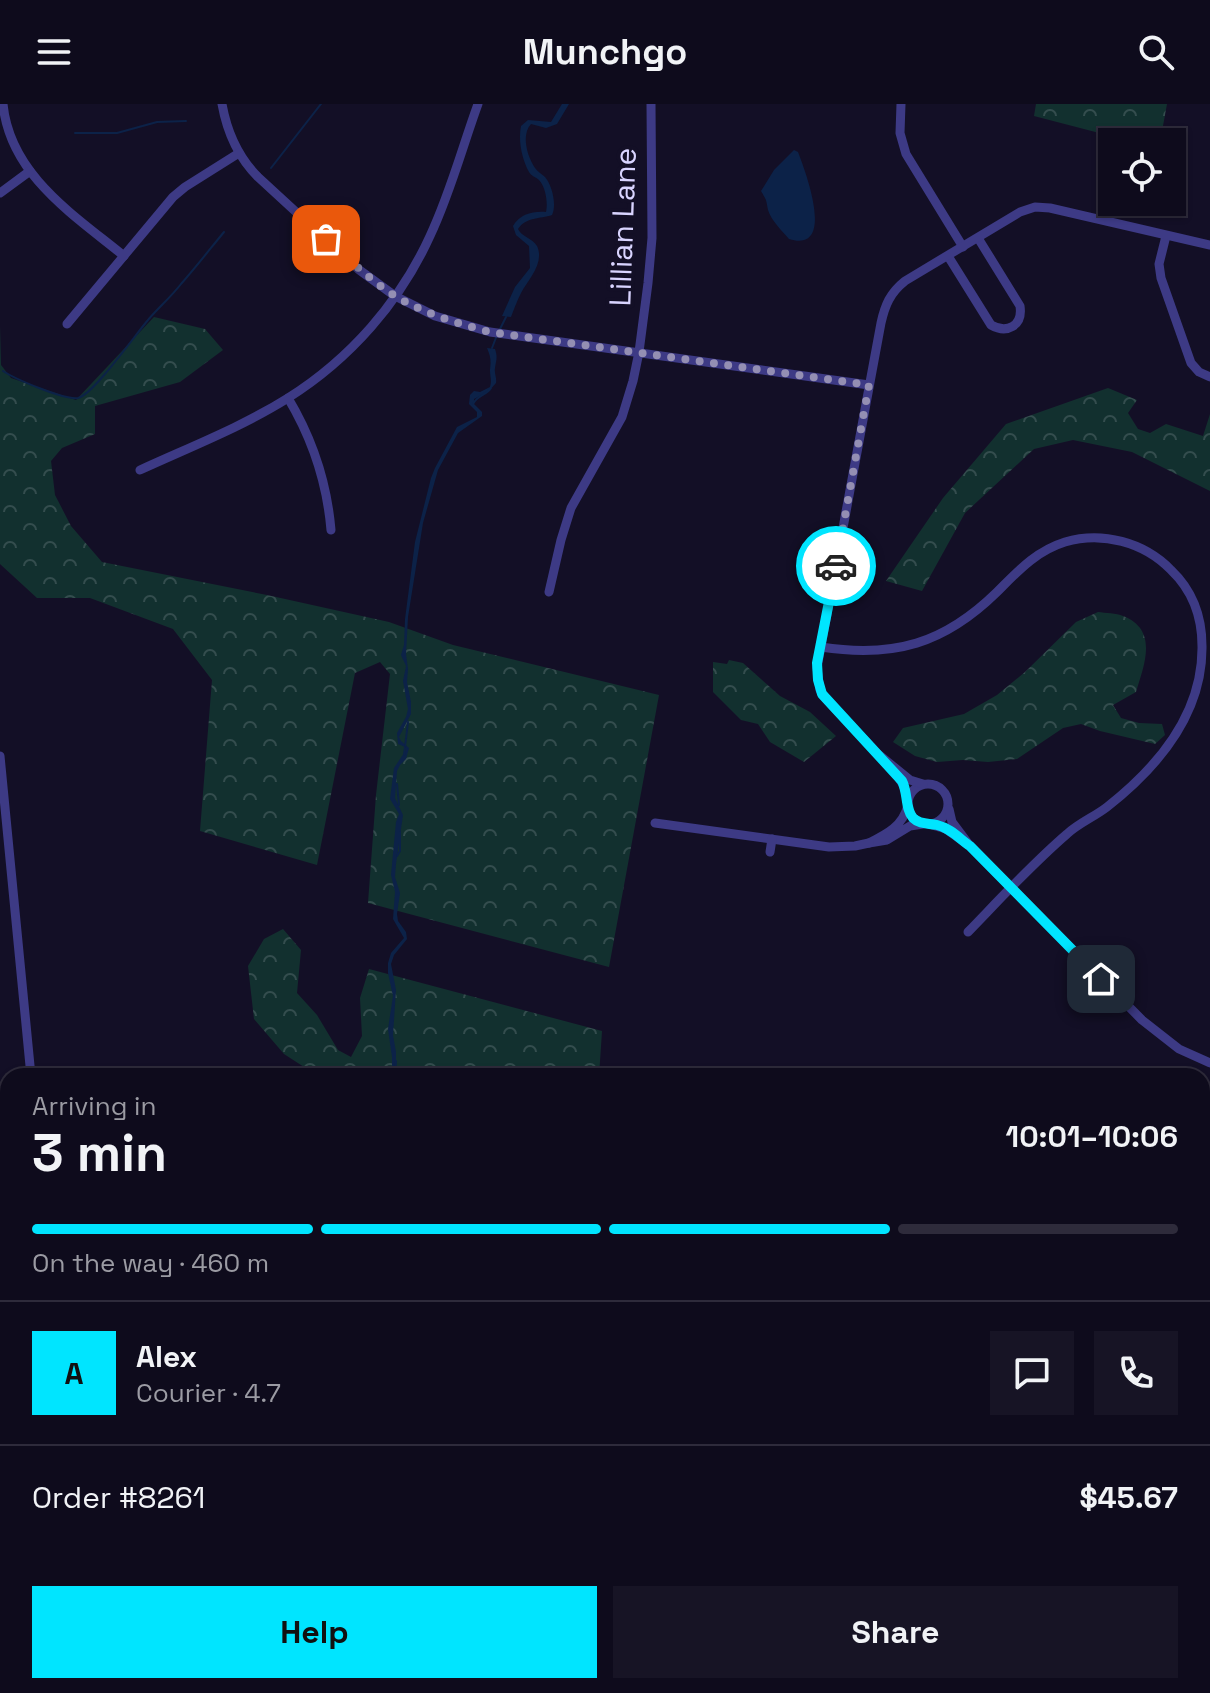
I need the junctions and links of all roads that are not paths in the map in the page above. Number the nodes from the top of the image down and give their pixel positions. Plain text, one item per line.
1 (3, 104) edge
2 (222, 104) edge
3 (478, 104) edge
4 (651, 104) edge
5 (901, 104) edge
6 (239, 153) junction
7 (30, 171) junction
8 (0, 193) edge
9 (1166, 236) junction
10 (978, 238) junction
11 (1209, 243) edge
12 (963, 247) junction
13 (124, 256) junction
14 (948, 256) junction
15 (395, 296) junction
16 (67, 324) dead end
17 (639, 352) junction
18 (1210, 377) edge
19 (869, 385) junction
20 (288, 398) junction
21 (140, 470) dead end
22 (331, 530) dead end
23 (549, 592) dead end
24 (821, 647) junction
25 (878, 754) junction
26 (0, 756) edge
27 (927, 784) junction
28 (908, 802) junction
29 (948, 802) junction
30 (655, 823) dead end
31 (927, 824) junction
32 (772, 839) junction
33 (869, 843) junction
34 (970, 846) junction
35 (770, 852) dead end
36 (1012, 888) junction
37 (968, 932) dead end
38 (1210, 1063) edge
39 (30, 1068) edge

1 - 7 street
2 - 6 street
3 - 15 street
4 - 17 street, Lillian Lane
5 - 12 street
6 - 13 street
6 - 15 street
7 - 8 street
7 - 13 street
9 - 10 street
9 - 11 street
9 - 18 street
10 - 12 street
10 - 14 street
12 - 14 street
13 - 16 street
14 - 19 street
15 - 17 street
15 - 20 street
17 - 19 street
17 - 23 street, Lillian Lane
19 - 24 street
20 - 21 street
20 - 22 street
24 - 25 street
24 - 36 street
25 - 27 street
25 - 28 street
26 - 39 street
27 - 28 street
27 - 29 street
28 - 31 street
28 - 33 street
29 - 31 street
29 - 34 street
30 - 32 street
31 - 33 street
31 - 34 street
32 - 33 street
32 - 35 street
34 - 36 street
36 - 37 street
36 - 38 street

